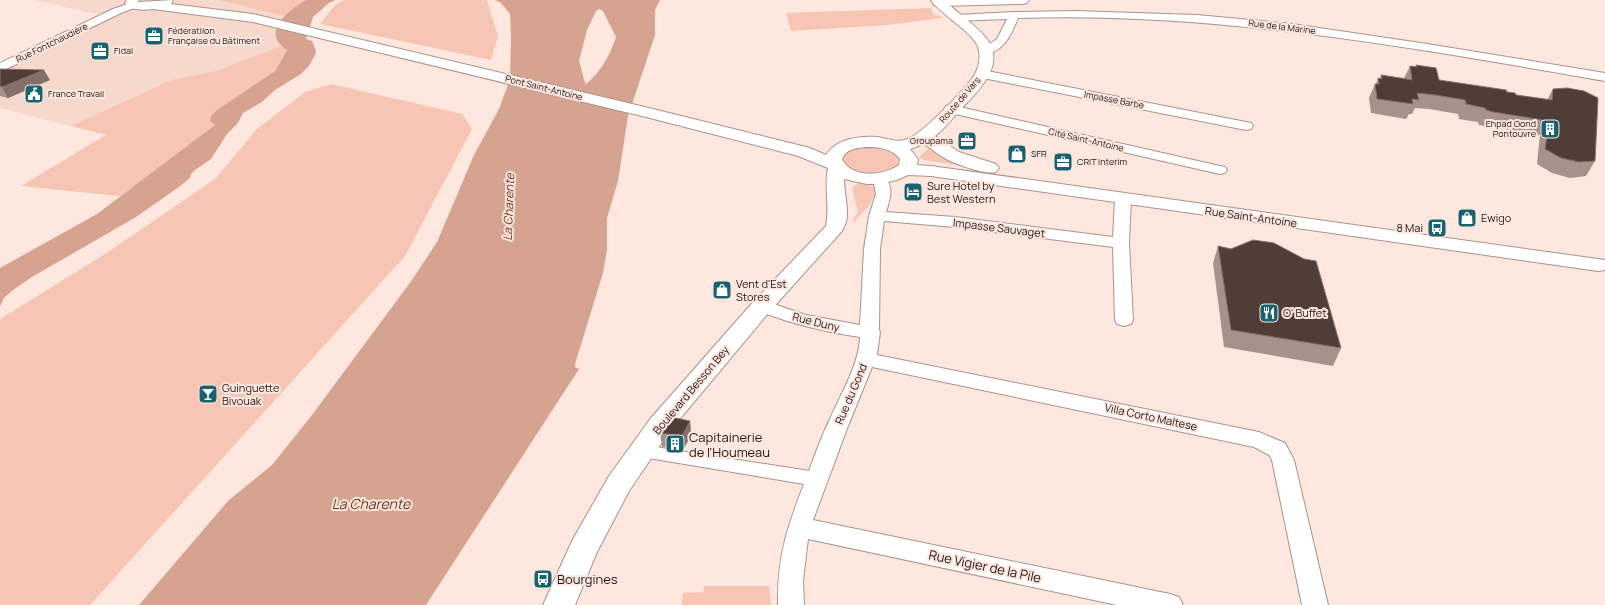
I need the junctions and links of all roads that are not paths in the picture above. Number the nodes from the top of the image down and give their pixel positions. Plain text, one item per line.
1 (168, 0) edge
2 (177, 0) edge
3 (1023, 0) edge
4 (937, 1) edge
5 (132, 2) edge
6 (1150, 2) dead end
7 (153, 4) junction
8 (1014, 15) junction
9 (256, 16) junction
10 (1157, 16) junction
11 (956, 18) junction
12 (986, 50) junction
13 (2, 65) edge
14 (982, 74) junction
15 (1605, 77) edge
16 (951, 109) junction
17 (1246, 126) dead end
18 (934, 133) junction
19 (895, 146) junction
20 (907, 165) junction
21 (836, 168) junction
22 (1220, 170) dead end
23 (1007, 173) junction
24 (880, 179) junction
25 (1123, 199) junction
26 (877, 216) junction
27 (1121, 243) junction
28 (1601, 260) edge
29 (762, 306) junction
30 (1124, 320) dead end
31 (871, 332) junction
32 (866, 359) junction
33 (642, 451) junction
34 (816, 479) junction
35 (799, 527) junction
36 (559, 605) edge
37 (790, 605) edge
38 (1170, 605) edge
39 (1315, 605) edge

1 - 7 main road
2 - 9 main road
3 - 4 main road
4 - 11 main road
5 - 7 main road
5 - 13 street, Rue Fontchaudière
6 - 10 street
7 - 9 main road
8 - 10 street, Rue de la Marine
8 - 11 street, Rue de la Marine
8 - 12 street
9 - 21 main road, Pont Saint-Antoine
10 - 15 street, Rue de la Marine
11 - 12 main road
12 - 14 main road, Route de Vars
14 - 16 main road, Route de Vars
14 - 17 street, Impasse Barbe
16 - 18 main road, Route de Vars
16 - 22 street, Cité Saint-Antoine
18 - 19 main road, Route de Vars
18 - 20 main road, Route de Vars
18 - 23 main road, Rue Saint-Antoine
19 - 20 main road
19 - 21 main road
20 - 23 main road
20 - 24 main road
20 - 25 main road, Rue Saint-Antoine
21 - 24 main road
21 - 29 main road, Boulevard Besson Bey
23 - 28 main road, Rue Saint-Antoine
24 - 26 street, Rue du Gond
25 - 27 street
25 - 28 main road, Rue Saint-Antoine
26 - 27 street, Impasse Sauvaget
26 - 31 street, Rue du Gond
27 - 30 street
29 - 31 street, Rue Duny
29 - 33 main road, Boulevard Besson Bey
31 - 32 street, Rue du Gond
32 - 34 street, Rue du Gond
32 - 39 street, Villa Corto Maltese
33 - 34 street
33 - 36 main road, Boulevard Besson Bey
34 - 35 street, Rue du Gond
35 - 37 street, Rue du Gond
35 - 38 street, Rue Vigier de la Pile

